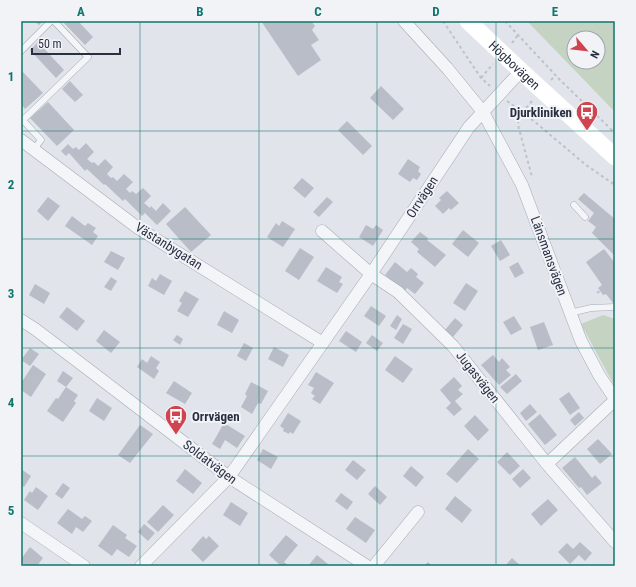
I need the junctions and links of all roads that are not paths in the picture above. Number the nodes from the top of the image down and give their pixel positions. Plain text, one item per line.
1 (52, 21) edge
2 (404, 21) edge
3 (468, 21) edge
4 (21, 51) edge
5 (521, 71) junction
6 (483, 112) junction
7 (22, 119) edge
8 (21, 140) edge
9 (34, 149) junction
10 (615, 157) edge
11 (574, 205) dead end
12 (585, 217) dead end
13 (322, 231) dead end
14 (371, 274) junction
15 (615, 306) edge
16 (570, 313) junction
17 (21, 320) edge
18 (323, 343) junction
19 (615, 400) edge
20 (547, 464) junction
21 (229, 477) junction
22 (418, 512) dead end
23 (21, 523) edge
24 (615, 542) edge
25 (84, 566) edge
26 (141, 566) edge
27 (367, 566) edge
28 (374, 566) edge

1 - 4 lane
1 - 7 lane
2 - 6 street
3 - 5 main road, Högbovägen
5 - 6 street, Orrvägen
5 - 10 main road, Högbovägen
6 - 14 street, Orrvägen
6 - 16 street, Länsmansvägen
7 - 9 lane
8 - 9 street, Västanbygatan
9 - 18 street, Västanbygatan
11 - 12 lane
13 - 14 street, Jugasvägen
14 - 18 street, Orrvägen
14 - 20 street, Jugasvägen
15 - 16 lane
16 - 19 street, Länsmansvägen
17 - 21 street, Soldatvägen
18 - 21 street, Orrvägen
19 - 20 street
20 - 24 street, Jugasvägen
21 - 26 street, Orrvägen
21 - 27 street, Soldatvägen
22 - 28 street
23 - 25 street

